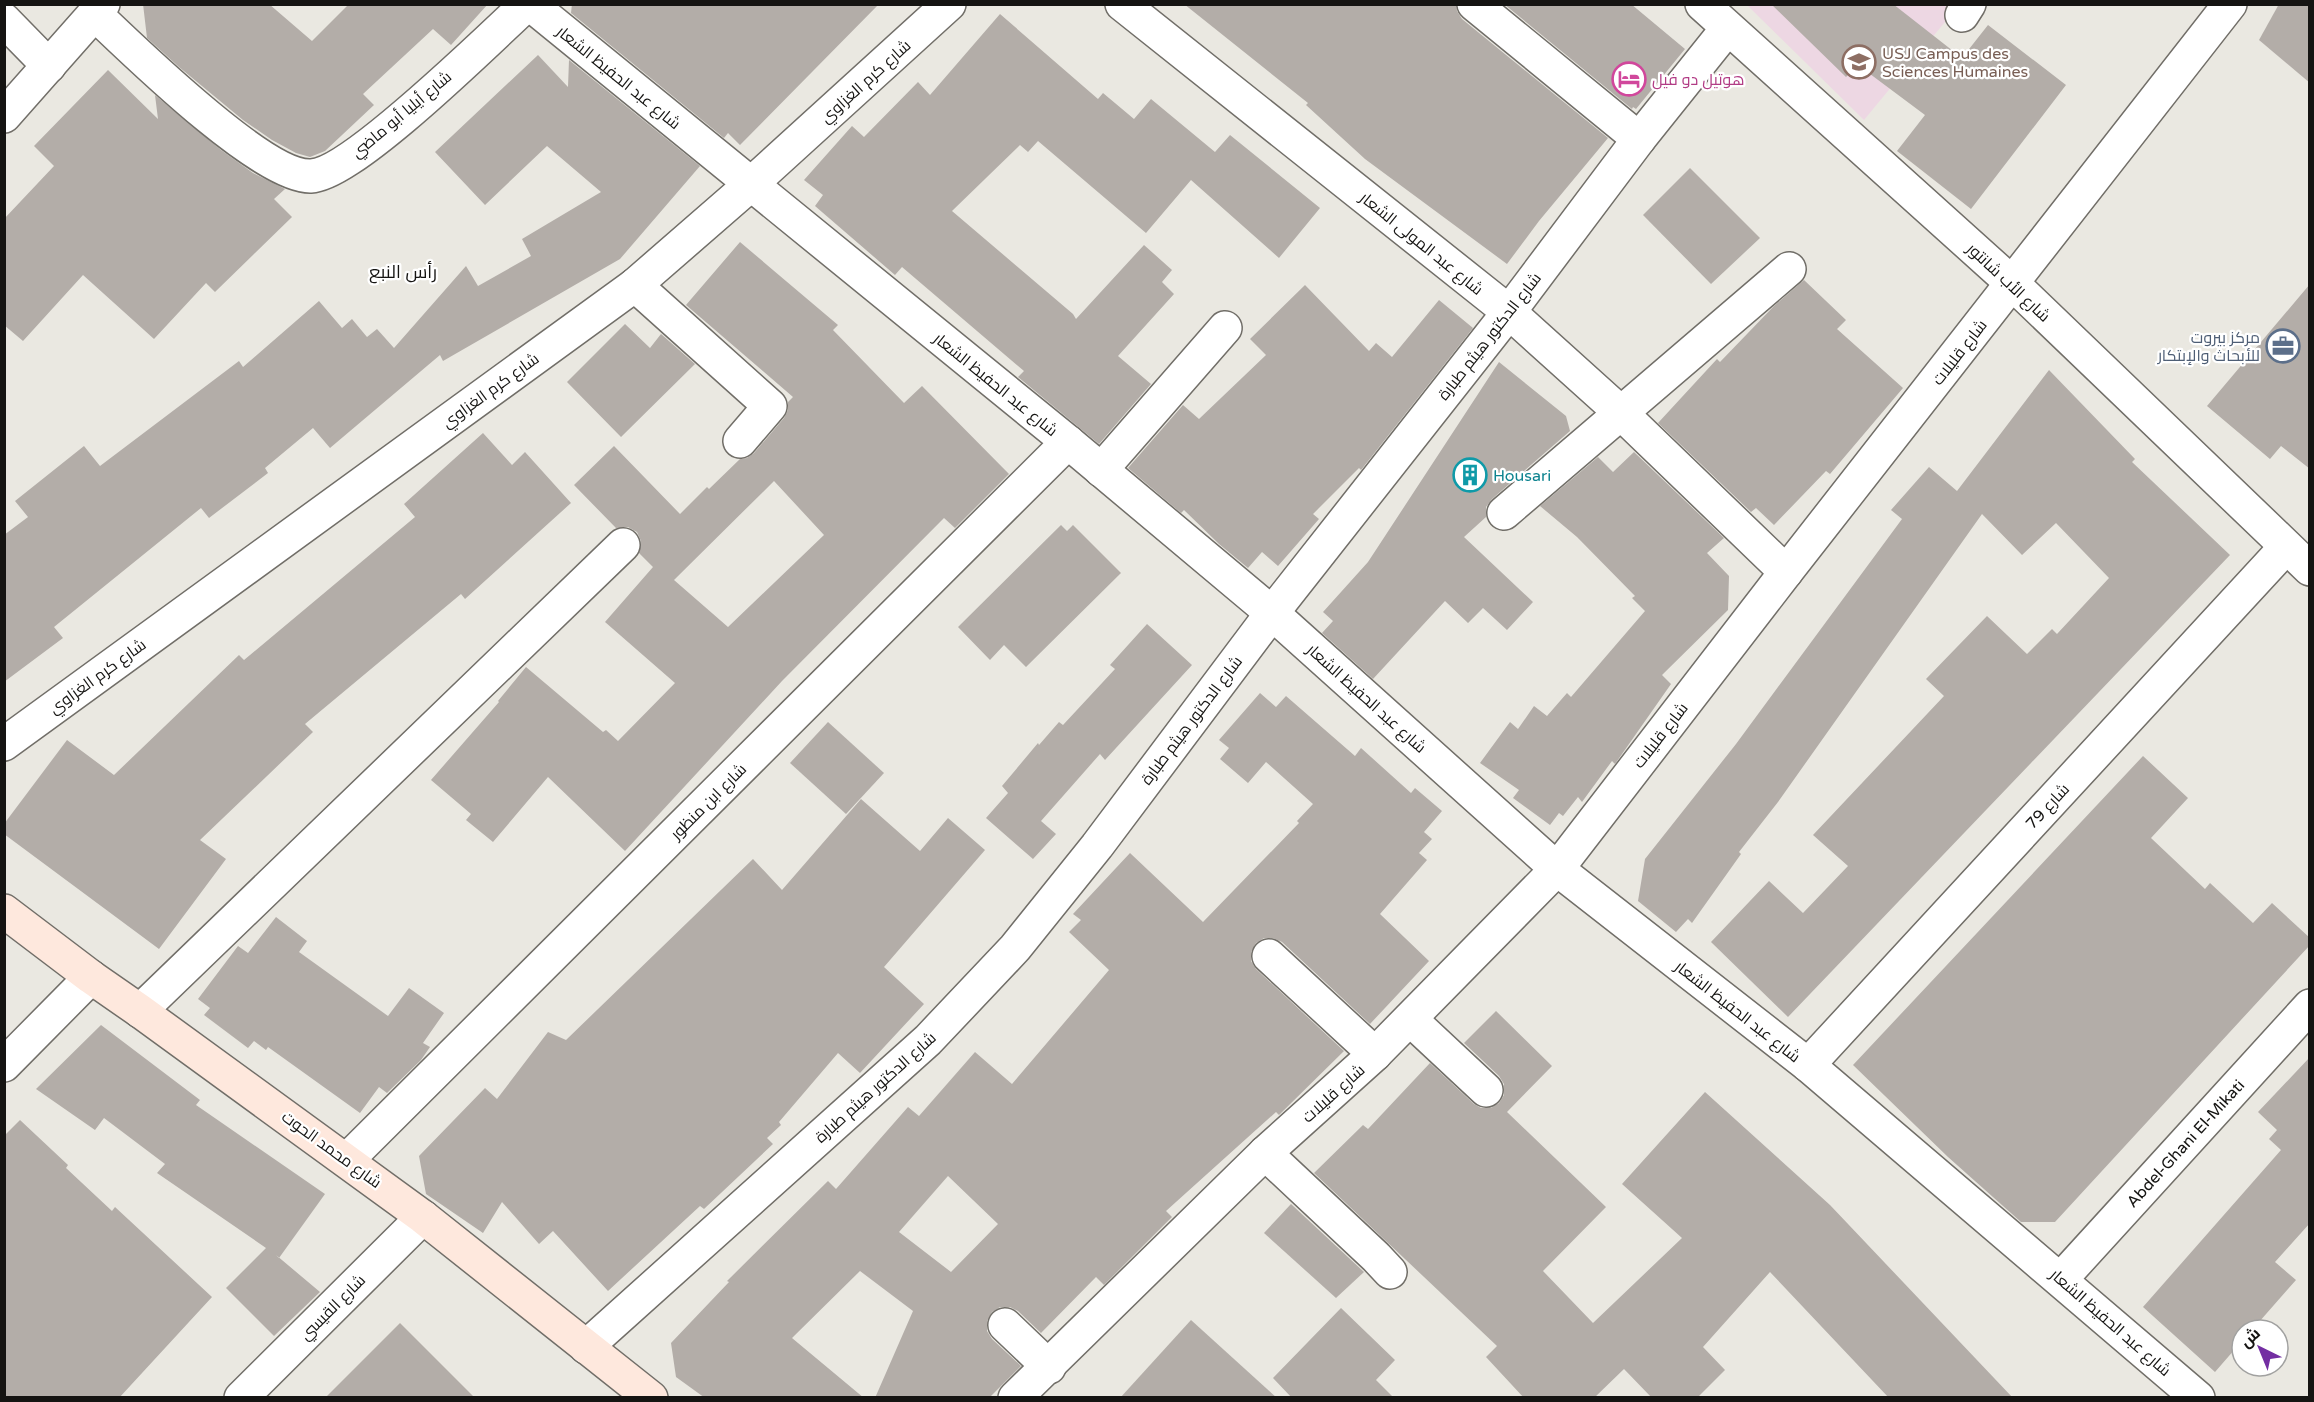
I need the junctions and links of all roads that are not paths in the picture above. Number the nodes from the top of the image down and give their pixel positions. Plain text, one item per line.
1 (529, 4) edge
2 (949, 4) edge
3 (1122, 4) edge
4 (1474, 4) edge
5 (1701, 4) edge
6 (2230, 4) edge
7 (99, 9) edge
8 (4, 20) edge
9 (1727, 29) junction
10 (49, 66) junction
11 (4, 116) edge
12 (1639, 139) junction
13 (750, 185) junction
14 (1789, 269) dead end
15 (2013, 284) junction
16 (635, 285) junction
17 (1509, 312) junction
18 (1225, 328) dead end
19 (1620, 412) junction
20 (740, 441) dead end
21 (1068, 442) junction
22 (1101, 470) junction
23 (1504, 513) dead end
24 (623, 545) dead end
25 (2286, 547) junction
26 (2310, 569) edge
27 (1786, 572) junction
28 (1272, 613) junction
29 (4, 744) edge
30 (1557, 869) junction
31 (4, 911) edge
32 (1269, 956) dead end
33 (90, 977) junction
34 (2310, 1006) edge
35 (140, 1011) junction
36 (1410, 1019) junction
37 (1375, 1054) junction
38 (4, 1065) edge
39 (1808, 1065) junction
40 (1486, 1090) dead end
41 (1266, 1154) junction
42 (347, 1160) junction
43 (423, 1216) junction
44 (1390, 1272) dead end
45 (2061, 1279) junction
46 (1005, 1325) dead end
47 (586, 1347) junction
48 (1049, 1366) junction
49 (241, 1398) edge
50 (651, 1398) edge
51 (1015, 1398) edge
52 (2198, 1398) edge

1 - 7 street, شارع أيليا أبو ماضي
1 - 13 street, شارع عبد الحفيظ الشعار
2 - 13 street, شارع كرم الغزاوي
3 - 17 street, شارع عبد المولى الشعار
4 - 12 street
5 - 9 street, شارع الأب شانتور
6 - 15 street, شارع قليلات
7 - 10 street
8 - 10 street
9 - 12 street, شارع الدكتور هيثم طبارة
9 - 15 street, شارع الأب شانتور
10 - 11 street
12 - 17 street, شارع الدكتور هيثم طبارة
13 - 16 street, شارع كرم الغزاوي
13 - 21 street, شارع عبد الحفيظ الشعار
14 - 19 street
15 - 25 street, شارع الأب شانتور
15 - 27 street, شارع قليلات
16 - 20 street
16 - 29 street, شارع كرم الغزاوي
17 - 19 street, شارع عبد المولى الشعار
17 - 28 street, شارع الدكتور هيثم طبارة
18 - 22 street
19 - 23 street
19 - 27 street, شارع عبد المولى الشعار
21 - 22 street, شارع عبد الحفيظ الشعار
21 - 42 street, شارع ابن منظور
22 - 28 street, شارع عبد الحفيظ الشعار
24 - 35 street
25 - 26 street, شارع الأب شانتور
25 - 39 street, شارع 79
27 - 30 street, شارع قليلات
28 - 30 street, شارع عبد الحفيظ الشعار
28 - 47 street, شارع الدكتور هيثم طبارة
30 - 36 street, شارع قليلات
30 - 39 street, شارع عبد الحفيظ الشعار
31 - 33 street, شارع محمد الحوت
32 - 37 street
33 - 35 street, شارع محمد الحوت
33 - 38 street
34 - 45 street, Abdel-Ghani El-Mikati
35 - 42 street, شارع محمد الحوت
36 - 37 street, شارع قليلات
36 - 40 street
37 - 41 street, شارع قليلات
39 - 45 street, شارع عبد الحفيظ الشعار
41 - 44 street
41 - 48 street, شارع قليلات
42 - 43 street, شارع محمد الحوت
43 - 47 street, شارع محمد الحوت
43 - 49 street, شارع القيسي
45 - 52 street, شارع عبد الحفيظ الشعار
46 - 48 street
47 - 50 street, شارع محمد الحوت
48 - 51 street, شارع قليلات

